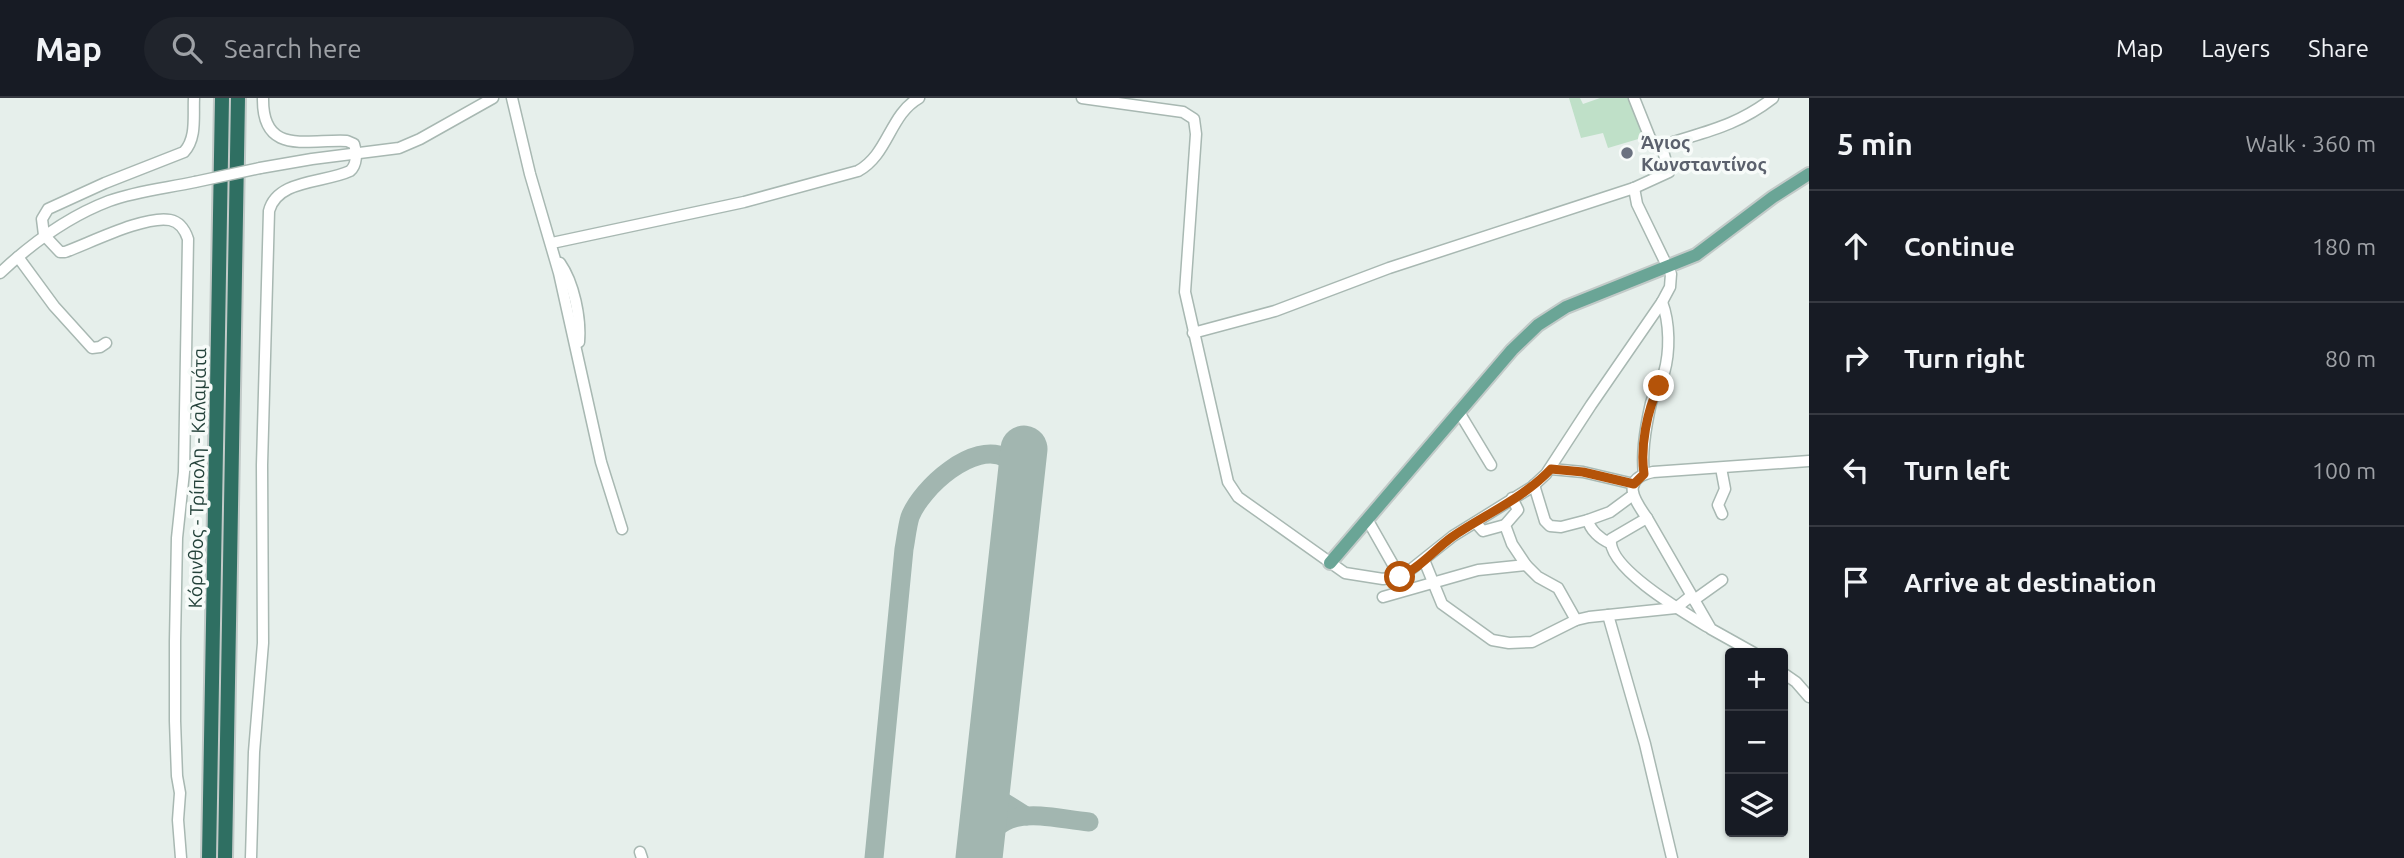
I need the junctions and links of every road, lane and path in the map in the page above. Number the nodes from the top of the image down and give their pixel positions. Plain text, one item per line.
1 (194, 98) edge
2 (222, 98) edge
3 (238, 98) edge
4 (263, 98) edge
5 (493, 98) edge
6 (512, 98) edge
7 (919, 98) edge
8 (1082, 98) edge
9 (1634, 98) edge
10 (1773, 98) edge
11 (1658, 147) junction
12 (356, 155) junction
13 (1809, 174) edge
14 (1634, 188) junction
15 (44, 235) junction
16 (553, 248) junction
17 (18, 257) junction
18 (1668, 267) junction
19 (0, 273) edge
20 (1662, 302) junction
21 (1193, 333) junction
22 (106, 343) dead end
23 (1459, 412) junction
24 (1809, 461) edge
25 (1491, 465) dead end
26 (1721, 468) junction
27 (1551, 469) junction
28 (216, 474) junction
29 (1644, 474) junction
30 (1634, 484) junction
31 (1534, 485) junction
32 (1633, 495) junction
33 (1512, 498) junction
34 (1722, 514) dead end
35 (1647, 518) junction
36 (1367, 519) junction
37 (1588, 520) junction
38 (1476, 523) junction
39 (1505, 526) junction
40 (208, 528) dead end
41 (622, 529) dead end
42 (1610, 543) junction
43 (1424, 560) junction
44 (1330, 563) junction
45 (1526, 565) junction
46 (1400, 577) junction
47 (1722, 580) dead end
48 (1433, 582) junction
49 (1382, 597) dead end
50 (1692, 598) junction
51 (1676, 608) junction
52 (1608, 615) junction
53 (1576, 620) junction
54 (1712, 629) junction
55 (205, 631) dead end
56 (1745, 648) edge
57 (237, 657) dead end
58 (229, 676) junction
59 (1788, 676) edge
60 (213, 682) junction
61 (1809, 697) edge
62 (181, 858) edge
63 (209, 858) edge
64 (225, 858) edge
65 (251, 858) edge
66 (1672, 858) edge

1 - 15 street
2 - 28 highway, Κόρινθος - Τρίπολη - Καλαμάτα
3 - 58 highway, Κόρινθος - Τρίπολη - Καλαμάτα
4 - 12 street
5 - 12 street
6 - 16 street
7 - 16 street
8 - 21 street
9 - 11 street
10 - 11 street
11 - 14 street
12 - 15 street, bridge
12 - 65 street
13 - 18 main road
14 - 18 street
14 - 21 street
15 - 17 street
15 - 62 street
16 - 41 street
17 - 19 street
17 - 22 street
18 - 20 street
18 - 23 main road
20 - 27 street
20 - 29 street
21 - 44 street
23 - 25 street
23 - 36 main road
24 - 26 street
26 - 29 street
26 - 34 street
27 - 30 street
27 - 31 street
28 - 40 highway
28 - 60 highway, Κόρινθος - Τρίπολη - Καλαμάτα
29 - 30 street
30 - 32 street
31 - 33 street
31 - 37 street
32 - 35 street
32 - 37 street
33 - 38 street
33 - 39 street
35 - 42 street
35 - 50 street
36 - 44 main road
36 - 46 street
37 - 42 street
38 - 39 street
38 - 43 street
39 - 45 street
42 - 51 street
43 - 46 street
43 - 48 street
44 - 46 street
45 - 48 street
45 - 53 street
47 - 50 street
48 - 49 street
48 - 53 street
50 - 51 street
50 - 54 street
51 - 52 street
51 - 54 street
52 - 53 street
52 - 66 street
54 - 56 street
55 - 60 highway
57 - 58 highway
58 - 64 highway, Κόρινθος - Τρίπολη - Καλαμάτα
59 - 61 street
60 - 63 highway, Κόρινθος - Τρίπολη - Καλαμάτα

